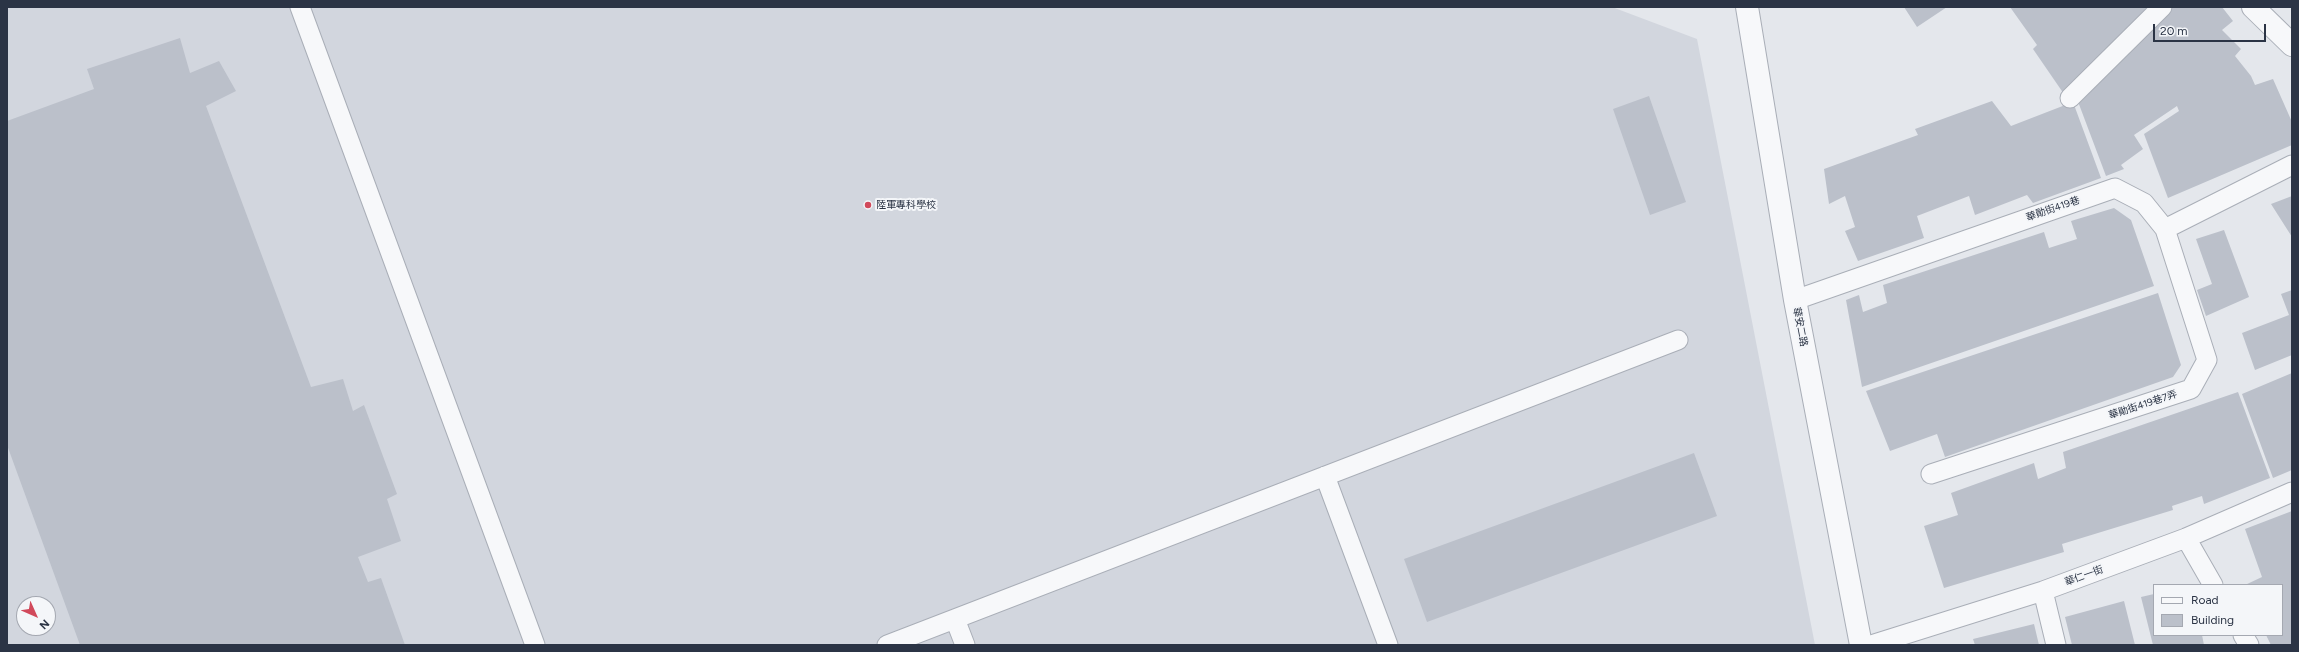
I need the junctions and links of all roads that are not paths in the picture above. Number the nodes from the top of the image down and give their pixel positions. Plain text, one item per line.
1 (300, 7) edge
2 (1747, 7) edge
3 (2162, 7) edge
4 (2253, 7) edge
5 (2292, 45) edge
6 (2070, 98) dead end
7 (2292, 165) edge
8 (2165, 229) junction
9 (1795, 300) junction
10 (1678, 340) dead end
11 (1931, 474) dead end
12 (1325, 476) junction
13 (2292, 492) edge
14 (2186, 538) junction
15 (2213, 584) edge
16 (2043, 591) junction
17 (955, 619) junction
18 (2244, 636) edge
19 (535, 645) edge
20 (887, 645) edge
21 (965, 645) edge
22 (1388, 645) edge
23 (1861, 645) edge
24 (1872, 645) edge
25 (2056, 645) edge
26 (2249, 645) edge

1 - 19 lane
2 - 9 street, 華安二路
3 - 6 lane
4 - 5 street
7 - 8 lane
8 - 9 lane, 華勛街419巷
8 - 11 lane, 華勛街419巷7弄
9 - 23 street, 華安二路
10 - 12 lane
12 - 17 lane
12 - 22 lane
13 - 14 lane, 華仁一街
14 - 15 lane
14 - 16 lane, 華仁一街
16 - 24 lane, 華仁一街
16 - 25 lane
17 - 20 lane
17 - 21 lane
18 - 26 lane

